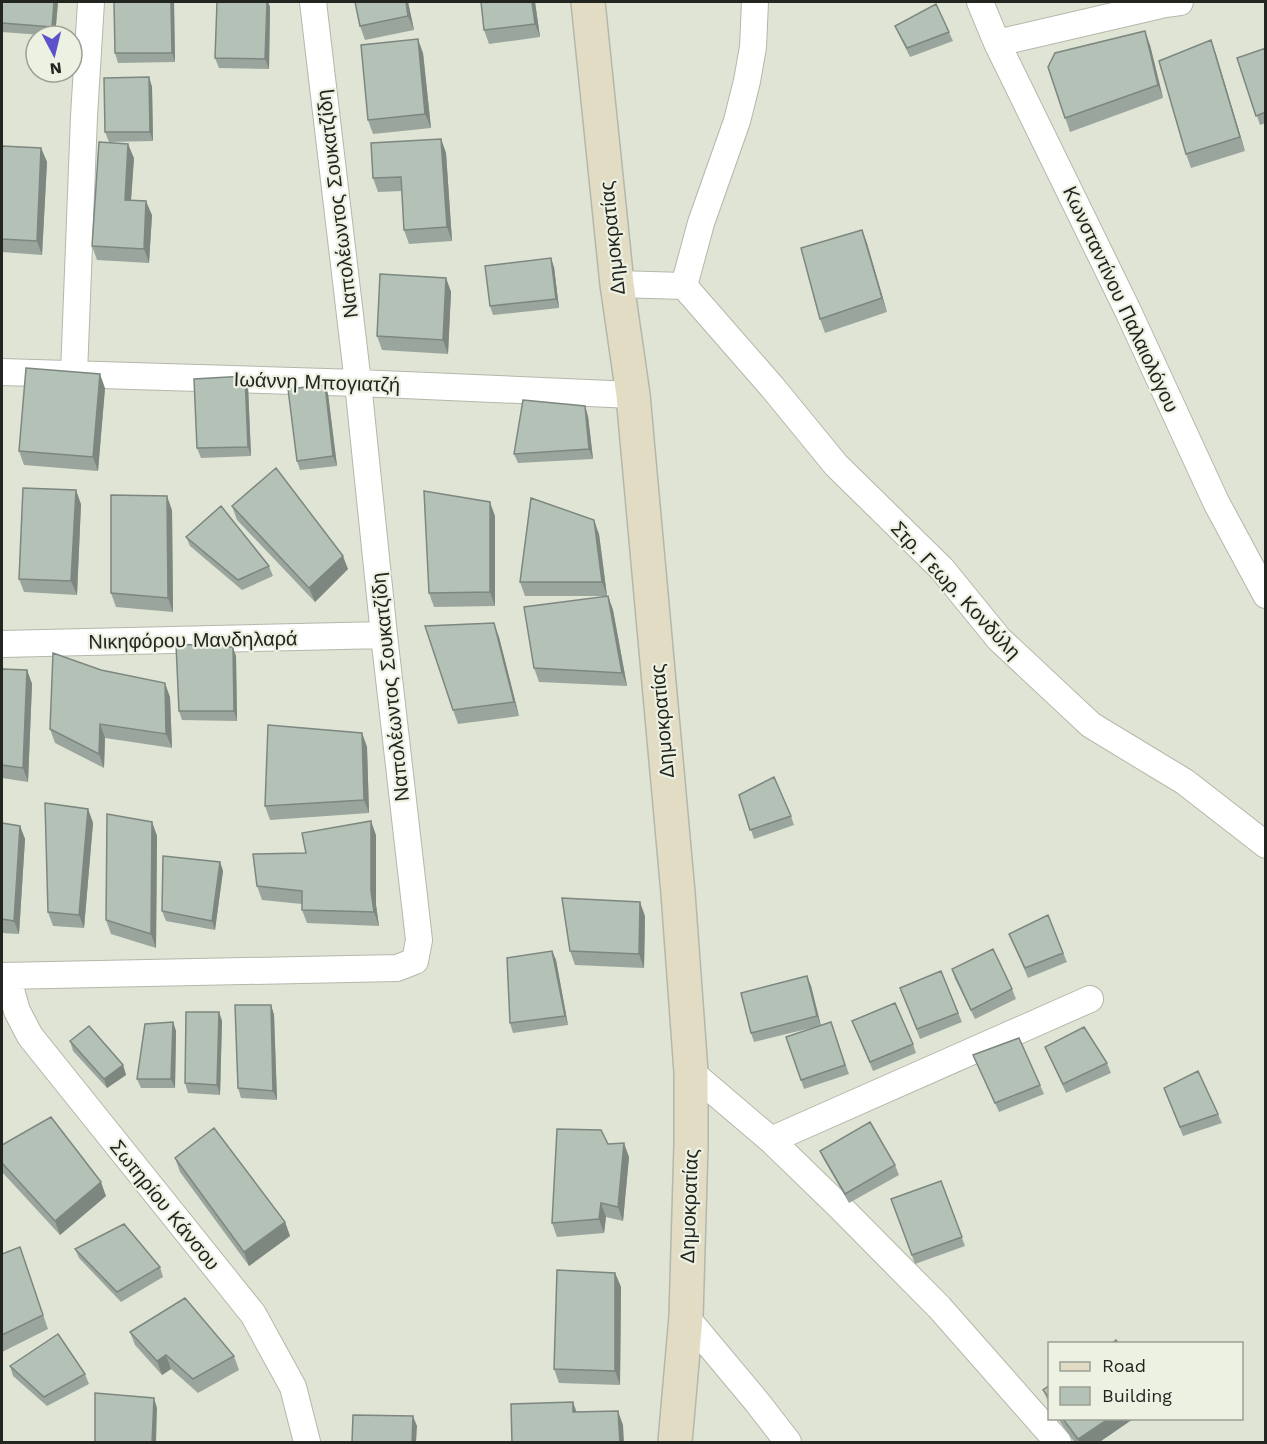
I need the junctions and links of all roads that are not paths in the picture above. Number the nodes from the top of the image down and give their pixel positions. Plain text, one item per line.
1 (91, 2) edge
2 (313, 2) edge
3 (588, 2) edge
4 (755, 2) edge
5 (980, 2) edge
6 (1180, 2) edge
7 (996, 43) junction
8 (617, 284) junction
9 (684, 286) junction
10 (2, 372) edge
11 (74, 374) junction
12 (358, 384) junction
13 (633, 395) junction
14 (1266, 595) edge
15 (384, 635) junction
16 (2, 644) edge
17 (1266, 845) edge
18 (4, 976) edge
19 (1090, 999) dead end
20 (691, 1072) junction
21 (771, 1140) junction
22 (686, 1317) junction
23 (307, 1443) edge
24 (675, 1443) edge
25 (788, 1443) edge
26 (1058, 1443) edge

1 - 11 street
2 - 12 street, Ναπολέωντος Σουκατζίδη
3 - 8 street, Δημοκρατίας
4 - 9 street
5 - 7 street, Κωνσταντίνου Παλαιολόγου
6 - 7 street
7 - 14 street, Κωνσταντίνου Παλαιολόγου
8 - 9 street
8 - 13 street, Δημοκρατίας
9 - 17 street, Στρ. Γεωρ. Κονδύλη
10 - 11 street, Ιωάννη Μπογιατζή
11 - 12 street, Ιωάννη Μπογιατζή
12 - 13 street, Ιωάννη Μπογιατζή
12 - 15 street, Ναπολέωντος Σουκατζίδη
13 - 20 street, Δημοκρατίας
15 - 16 street, Νικηφόρου Μανδηλαρά
15 - 18 street, Ναπολέωντος Σουκατζίδη
18 - 23 street, Σωτηρίου Κάνσου
19 - 21 street
20 - 21 street
20 - 22 street, Δημοκρατίας
21 - 26 street
22 - 24 street, Δημοκρατίας
22 - 25 street

